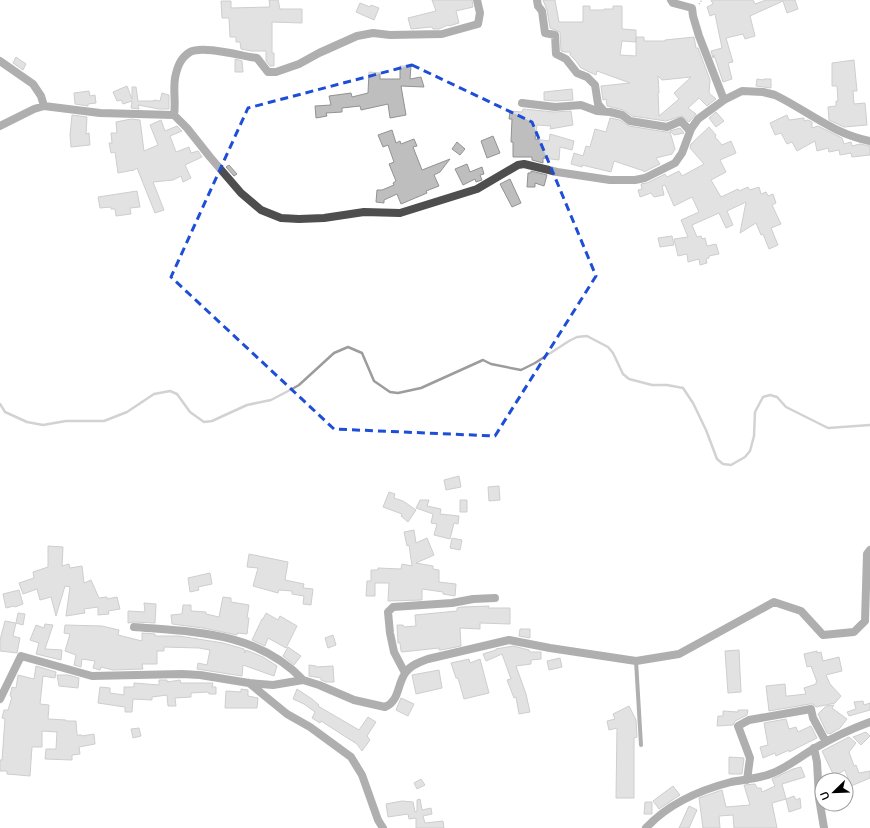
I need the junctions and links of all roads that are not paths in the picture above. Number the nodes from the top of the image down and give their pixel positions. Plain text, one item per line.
1 (477, 0) edge
2 (538, 0) edge
3 (671, 0) edge
4 (0, 61) edge
5 (724, 100) junction
6 (522, 104) dead end
7 (44, 106) junction
8 (604, 111) junction
9 (174, 115) junction
10 (0, 126) edge
11 (690, 131) junction
12 (870, 141) edge
13 (870, 550) edge
14 (495, 598) dead end
15 (134, 627) dead end
16 (636, 661) junction
17 (405, 673) junction
18 (303, 680) junction
19 (249, 683) junction
20 (0, 699) edge
21 (870, 722) edge
22 (826, 742) junction
23 (641, 745) dead end
24 (814, 748) junction
25 (747, 780) junction
26 (383, 828) edge
27 (646, 828) edge
28 (824, 828) edge

1 - 9 street
2 - 8 street
3 - 5 street
4 - 7 street
5 - 11 street
5 - 12 street
6 - 8 street
7 - 9 street
7 - 10 street
8 - 11 street
9 - 11 street
13 - 16 street
14 - 17 street
15 - 18 street
16 - 17 street
16 - 23 lane
17 - 18 street
18 - 19 street
19 - 20 street
19 - 26 street
21 - 22 street
22 - 24 street
22 - 25 street
24 - 25 street
24 - 28 street
25 - 27 street

